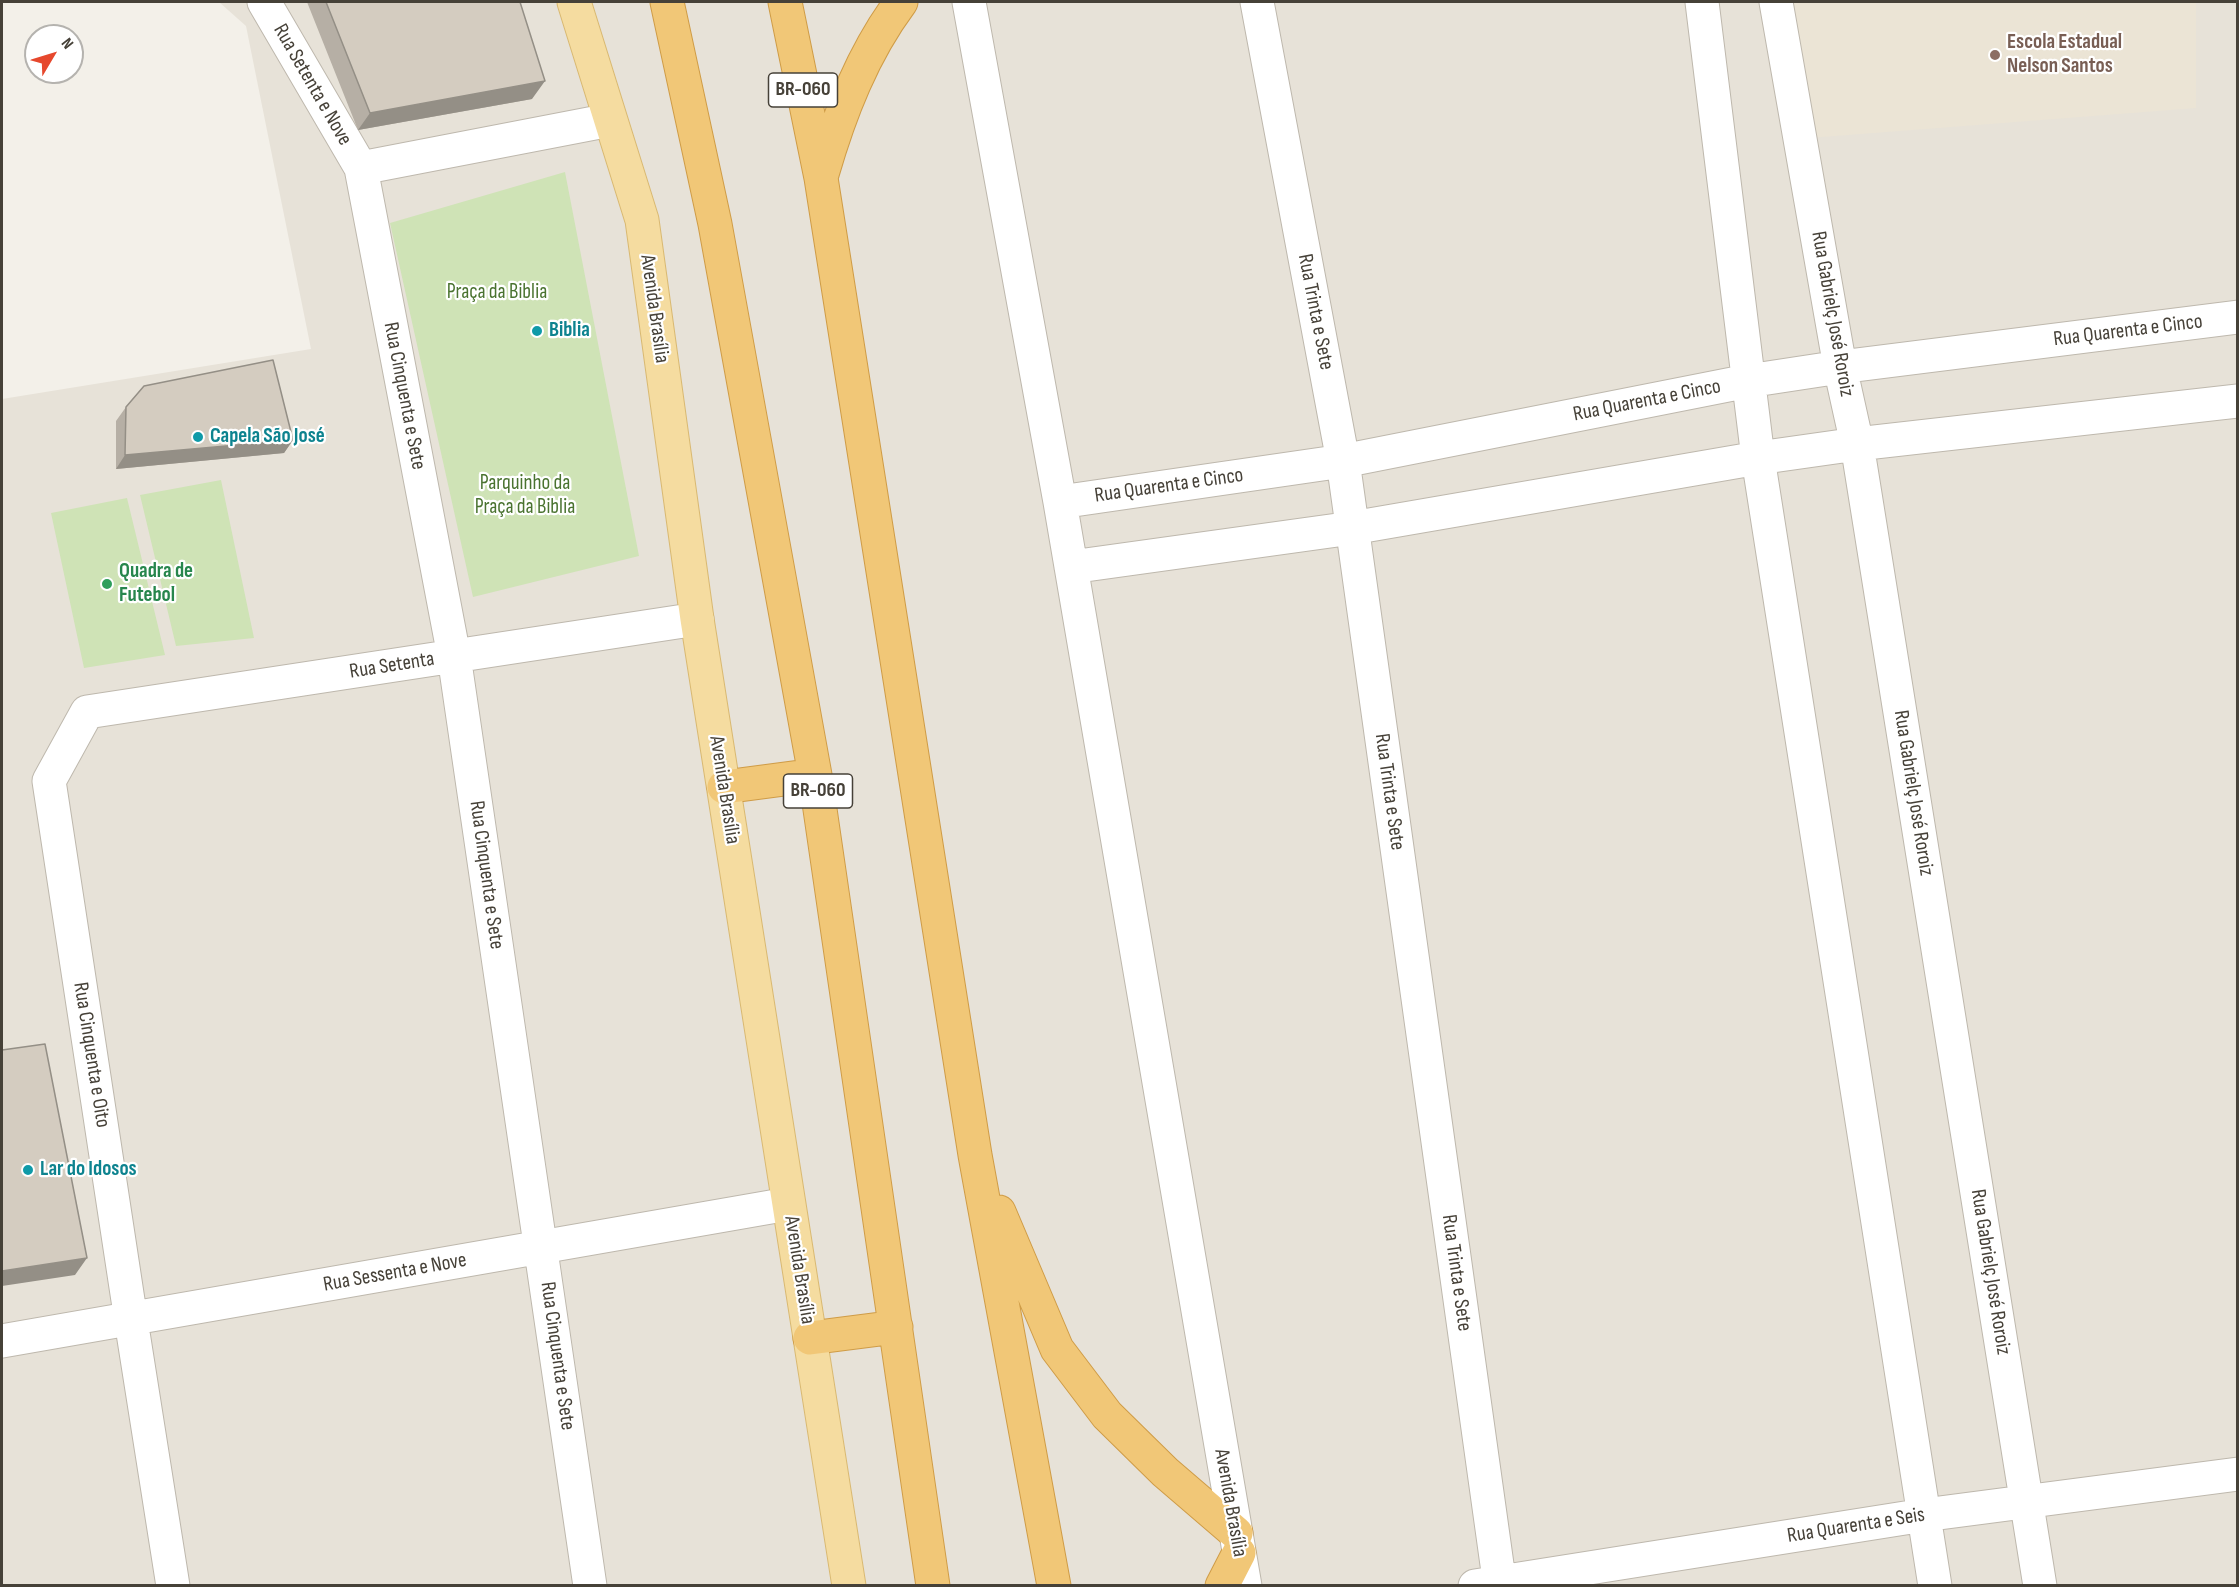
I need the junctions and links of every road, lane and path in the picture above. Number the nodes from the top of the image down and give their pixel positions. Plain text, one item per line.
1 (264, 2) edge
2 (574, 2) edge
3 (667, 2) edge
4 (785, 2) edge
5 (902, 2) edge
6 (969, 2) edge
7 (1257, 2) edge
8 (1702, 2) edge
9 (1776, 2) edge
10 (610, 120) junction
11 (361, 168) junction
12 (820, 178) junction
13 (2238, 317) edge
14 (1840, 367) junction
15 (1748, 381) junction
16 (2238, 400) edge
17 (1857, 444) junction
18 (1758, 458) junction
19 (1343, 461) junction
20 (1060, 502) junction
21 (1352, 528) junction
22 (1071, 567) junction
23 (697, 619) junction
24 (454, 656) junction
25 (87, 712) joint
26 (815, 775) junction
27 (724, 787) junction
28 (975, 1155) junction
29 (788, 1204) junction
30 (542, 1247) junction
31 (130, 1320) junction
32 (896, 1326) junction
33 (810, 1338) junction
34 (2, 1341) edge
35 (2238, 1474) edge
36 (2028, 1503) junction
37 (1924, 1515) junction
38 (1237, 1543) junction
39 (1492, 1584) edge
40 (173, 1586) edge
41 (590, 1586) edge
42 (849, 1586) edge
43 (933, 1586) edge
44 (1054, 1586) edge
45 (1222, 1586) edge
46 (1245, 1586) edge
47 (1935, 1586) edge
48 (2040, 1586) edge

1 - 11 street, Rua Setenta e Nove
2 - 10 main road, Avenida Brasília
3 - 26 highway, BR-060
4 - 12 highway, BR-060
5 - 12 highway
6 - 20 street, Avenida Brasília
7 - 19 street, Rua Trinta e Sete
8 - 15 street
9 - 14 street, Rua Gabrielç José Roroiz
10 - 11 street
10 - 23 main road, Avenida Brasília
11 - 24 street, Rua Cinquenta e Sete
12 - 28 highway, BR-060
13 - 14 street, Rua Quarenta e Cinco
14 - 15 street, Rua Quarenta e Cinco
14 - 17 street, Rua Gabrielç José Roroiz
15 - 18 street
15 - 19 street, Rua Quarenta e Cinco
16 - 17 street
17 - 18 street
17 - 36 street, Rua Gabrielç José Roroiz
18 - 21 street
18 - 37 street
19 - 20 street, Rua Quarenta e Cinco
19 - 21 street, Rua Trinta e Sete
20 - 22 street, Avenida Brasília
21 - 22 street
21 - 39 street, Rua Trinta e Sete
22 - 38 street, Avenida Brasília
23 - 24 street, Rua Setenta
23 - 27 main road, Avenida Brasília
24 - 25 street, Rua Setenta
24 - 30 street, Rua Cinquenta e Sete
25 - 31 street, Rua Cinquenta e Oito
26 - 27 highway
26 - 32 highway, BR-060
27 - 29 main road, Avenida Brasília
28 - 38 highway
28 - 44 highway, BR-060
29 - 30 street, Rua Sessenta e Nove
29 - 33 main road, Avenida Brasília
30 - 31 street, Rua Sessenta e Nove
30 - 41 street, Rua Cinquenta e Sete
31 - 34 street, Rua Sessenta e Nove
31 - 40 street, Rua Cinquenta e Oito
32 - 33 highway
32 - 43 highway, BR-060
33 - 42 main road, Avenida Brasília
35 - 36 street, Rua Quarenta e Seis
36 - 37 street, Rua Quarenta e Seis
36 - 48 street, Rua Gabrielç José Roroiz
37 - 39 street, Rua Quarenta e Seis
37 - 47 street
38 - 45 highway
38 - 46 street, Avenida Brasília

